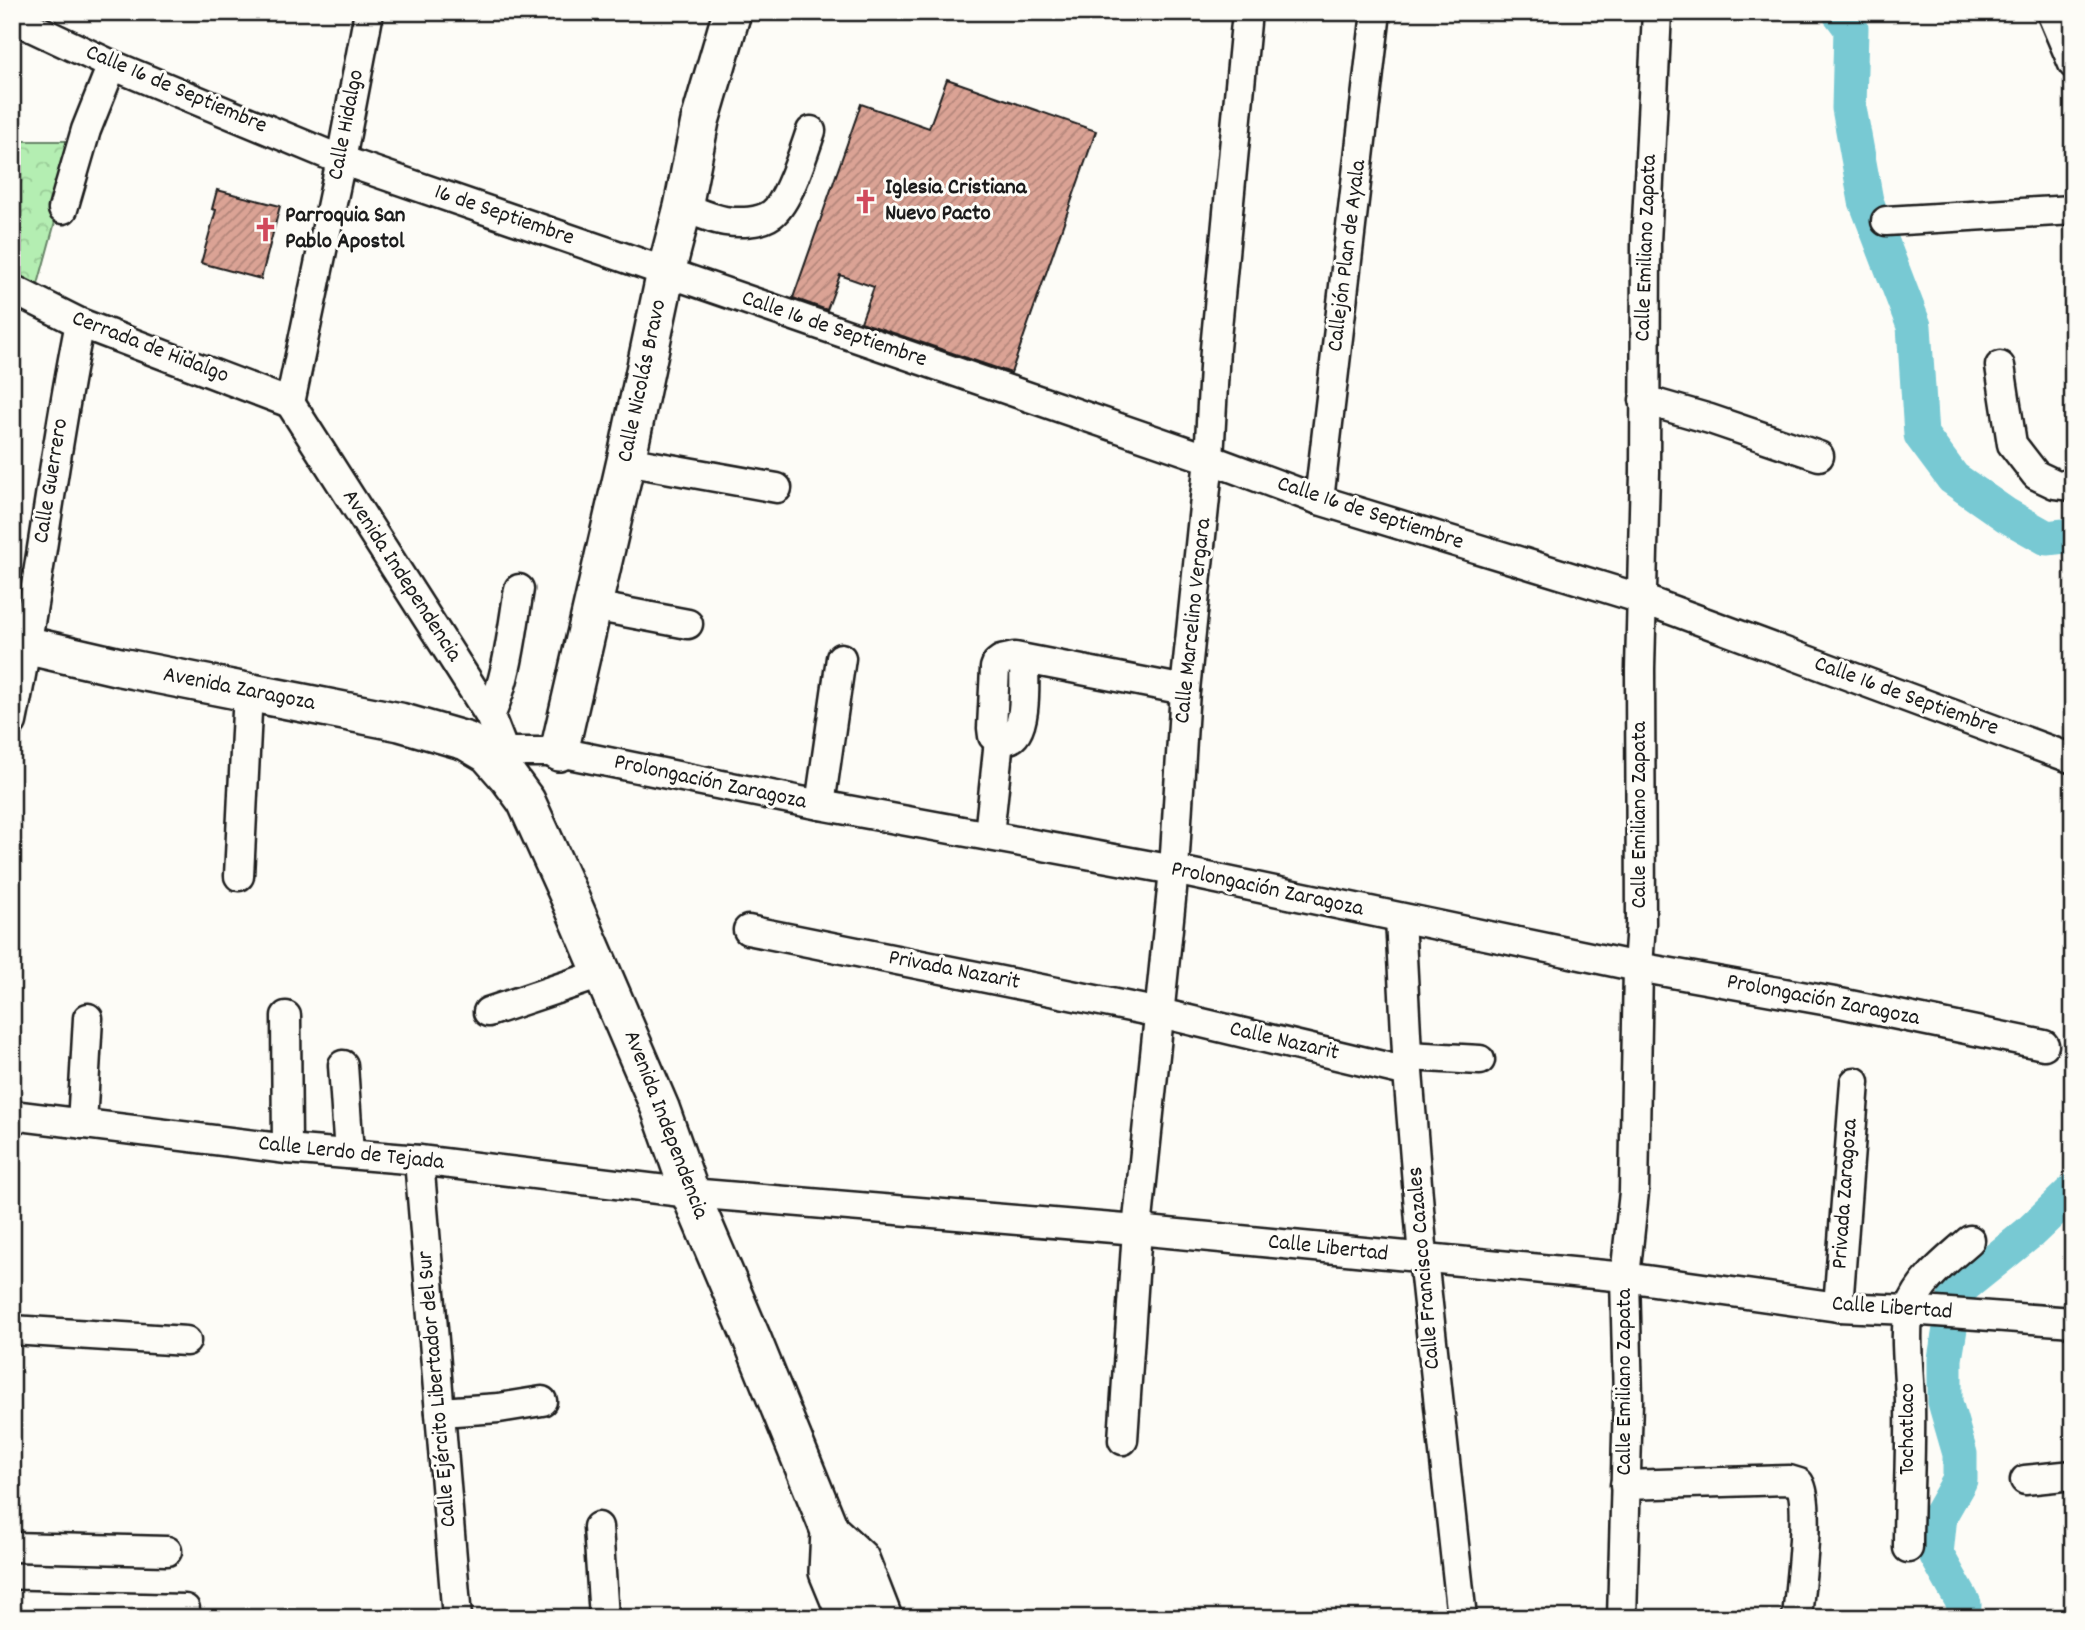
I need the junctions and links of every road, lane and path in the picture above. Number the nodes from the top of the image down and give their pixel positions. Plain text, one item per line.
1 (369, 12) edge
2 (733, 12) edge
3 (1247, 12) edge
4 (1376, 12) edge
5 (1657, 12) edge
6 (2051, 12) edge
7 (12, 18) edge
8 (2073, 64) edge
9 (112, 65) junction
10 (811, 131) dead end
11 (341, 160) junction
12 (683, 207) junction
13 (63, 209) dead end
14 (2073, 211) edge
15 (1886, 221) dead end
16 (666, 272) junction
17 (12, 289) edge
18 (80, 323) junction
19 (2000, 366) dead end
20 (1644, 400) junction
21 (290, 403) junction
22 (1819, 456) dead end
23 (1209, 459) junction
24 (626, 461) junction
25 (2073, 486) edge
26 (776, 488) dead end
27 (1319, 500) junction
28 (519, 589) dead end
29 (1642, 599) junction
30 (593, 606) junction
31 (688, 624) dead end
32 (20, 644) edge
33 (841, 658) dead end
34 (1185, 690) junction
35 (248, 691) junction
36 (12, 722) edge
37 (487, 741) junction
38 (559, 752) junction
39 (2071, 759) edge
40 (820, 806) junction
41 (989, 835) junction
42 (1174, 870) junction
43 (239, 876) dead end
44 (1400, 918) junction
45 (748, 930) dead end
46 (1638, 967) junction
47 (604, 972) junction
48 (488, 1012) dead end
49 (1160, 1013) junction
50 (286, 1016) dead end
51 (88, 1018) dead end
52 (2044, 1045) dead end
53 (1480, 1060) dead end
54 (1408, 1064) junction
55 (343, 1065) dead end
56 (1855, 1082) dead end
57 (12, 1115) edge
58 (82, 1124) junction
59 (287, 1149) junction
60 (349, 1154) junction
61 (419, 1160) junction
62 (690, 1193) junction
63 (1136, 1230) junction
64 (1970, 1240) dead end
65 (1423, 1258) junction
66 (1625, 1277) junction
67 (1838, 1307) junction
68 (1909, 1310) junction
69 (2073, 1322) edge
70 (12, 1330) edge
71 (186, 1340) dead end
72 (542, 1401) dead end
73 (440, 1412) junction
74 (1123, 1440) dead end
75 (2073, 1475) edge
76 (2025, 1480) dead end
77 (1625, 1485) junction
78 (598, 1527) dead end
79 (830, 1531) junction
80 (12, 1547) edge
81 (1908, 1548) dead end
82 (167, 1551) dead end
83 (12, 1605) edge
84 (185, 1609) dead end
85 (457, 1618) edge
86 (604, 1618) edge
87 (847, 1618) edge
88 (883, 1618) edge
89 (1462, 1618) edge
90 (1622, 1618) edge
91 (1797, 1618) edge

1 - 11 street, Calle Hidalgo
2 - 12 main road, Calle Nicolás Bravo
3 - 23 street, Calle Marcelino Vergara
4 - 27 street, Callejón Plan de Ayala
5 - 20 street, Calle Emiliano Zapata
6 - 8 street
7 - 9 street, Calle 16 de Septiembre
9 - 11 street, Calle 16 de Septiembre
9 - 13 street
10 - 12 street
11 - 16 street, 16 de Septiembre
11 - 21 street, Calle Hidalgo
12 - 16 main road, Calle Nicolás Bravo
14 - 15 street
16 - 23 street, Calle 16 de Septiembre
16 - 24 main road, Calle Nicolás Bravo
17 - 18 street, Cerrada de Hidalgo
18 - 21 street, Cerrada de Hidalgo
18 - 32 street, Calle Guerrero
19 - 25 street
20 - 22 street
20 - 29 street, Calle Emiliano Zapata
21 - 37 street, Avenida Independencia
23 - 27 street, Calle 16 de Septiembre
23 - 34 street, Calle Marcelino Vergara
24 - 26 street
24 - 30 main road, Calle Nicolás Bravo
27 - 29 street, Calle 16 de Septiembre
28 - 37 street
29 - 39 street, Calle 16 de Septiembre
29 - 46 street, Calle Emiliano Zapata
30 - 31 street
30 - 38 main road, Calle Nicolás Bravo
32 - 35 main road, Avenida Zaragoza
32 - 36 street, Calle Guerrero
33 - 40 street
34 - 41 street
34 - 42 street, Calle Marcelino Vergara
35 - 37 main road, Avenida Zaragoza
35 - 43 street
37 - 38 street, Prolongación Zaragoza
37 - 47 main road, Avenida Independencia
38 - 40 street, Prolongación Zaragoza
40 - 41 street, Prolongación Zaragoza
41 - 42 street, Prolongación Zaragoza
42 - 44 street, Prolongación Zaragoza
42 - 49 street, Calle Marcelino Vergara
44 - 46 street, Prolongación Zaragoza
44 - 54 street, Calle Francisco Cazales
45 - 49 street, Privada Nazarit
46 - 52 street, Prolongación Zaragoza
46 - 66 street, Calle Emiliano Zapata
47 - 48 street
47 - 62 main road, Avenida Independencia
49 - 54 street, Calle Nazarit
49 - 63 street, Calle Marcelino Vergara
50 - 59 street
51 - 58 street
53 - 54 street, Calle Nazarit
54 - 65 street, Calle Francisco Cazales
55 - 60 street
56 - 67 street, Privada Zaragoza
57 - 58 street, Calle Lerdo de Tejada
58 - 59 street, Calle Lerdo de Tejada
59 - 60 street, Calle Lerdo de Tejada
60 - 61 street, Calle Lerdo de Tejada
61 - 62 street, Calle Lerdo de Tejada
61 - 73 street, Calle Ejército Libertador del Sur
62 - 63 street, Calle Libertad
62 - 79 main road, Avenida Independencia
63 - 65 street, Calle Libertad
63 - 74 street, Calle Marcelino Vergara
64 - 68 street
65 - 66 street, Calle Libertad
65 - 89 street, Calle Francisco Cazales
66 - 67 street, Calle Libertad
66 - 77 street, Calle Emiliano Zapata
67 - 68 street, Calle Libertad
68 - 69 street, Calle Libertad
68 - 81 street, Tochatlaco
70 - 71 street
72 - 73 street
73 - 85 street, Calle Ejército Libertador del Sur
75 - 76 street
77 - 90 street, Calle Emiliano Zapata
77 - 91 street
78 - 86 street
79 - 87 main road, Avenida Independencia
79 - 88 main road, Avenida Independencia
80 - 82 street
83 - 84 street

